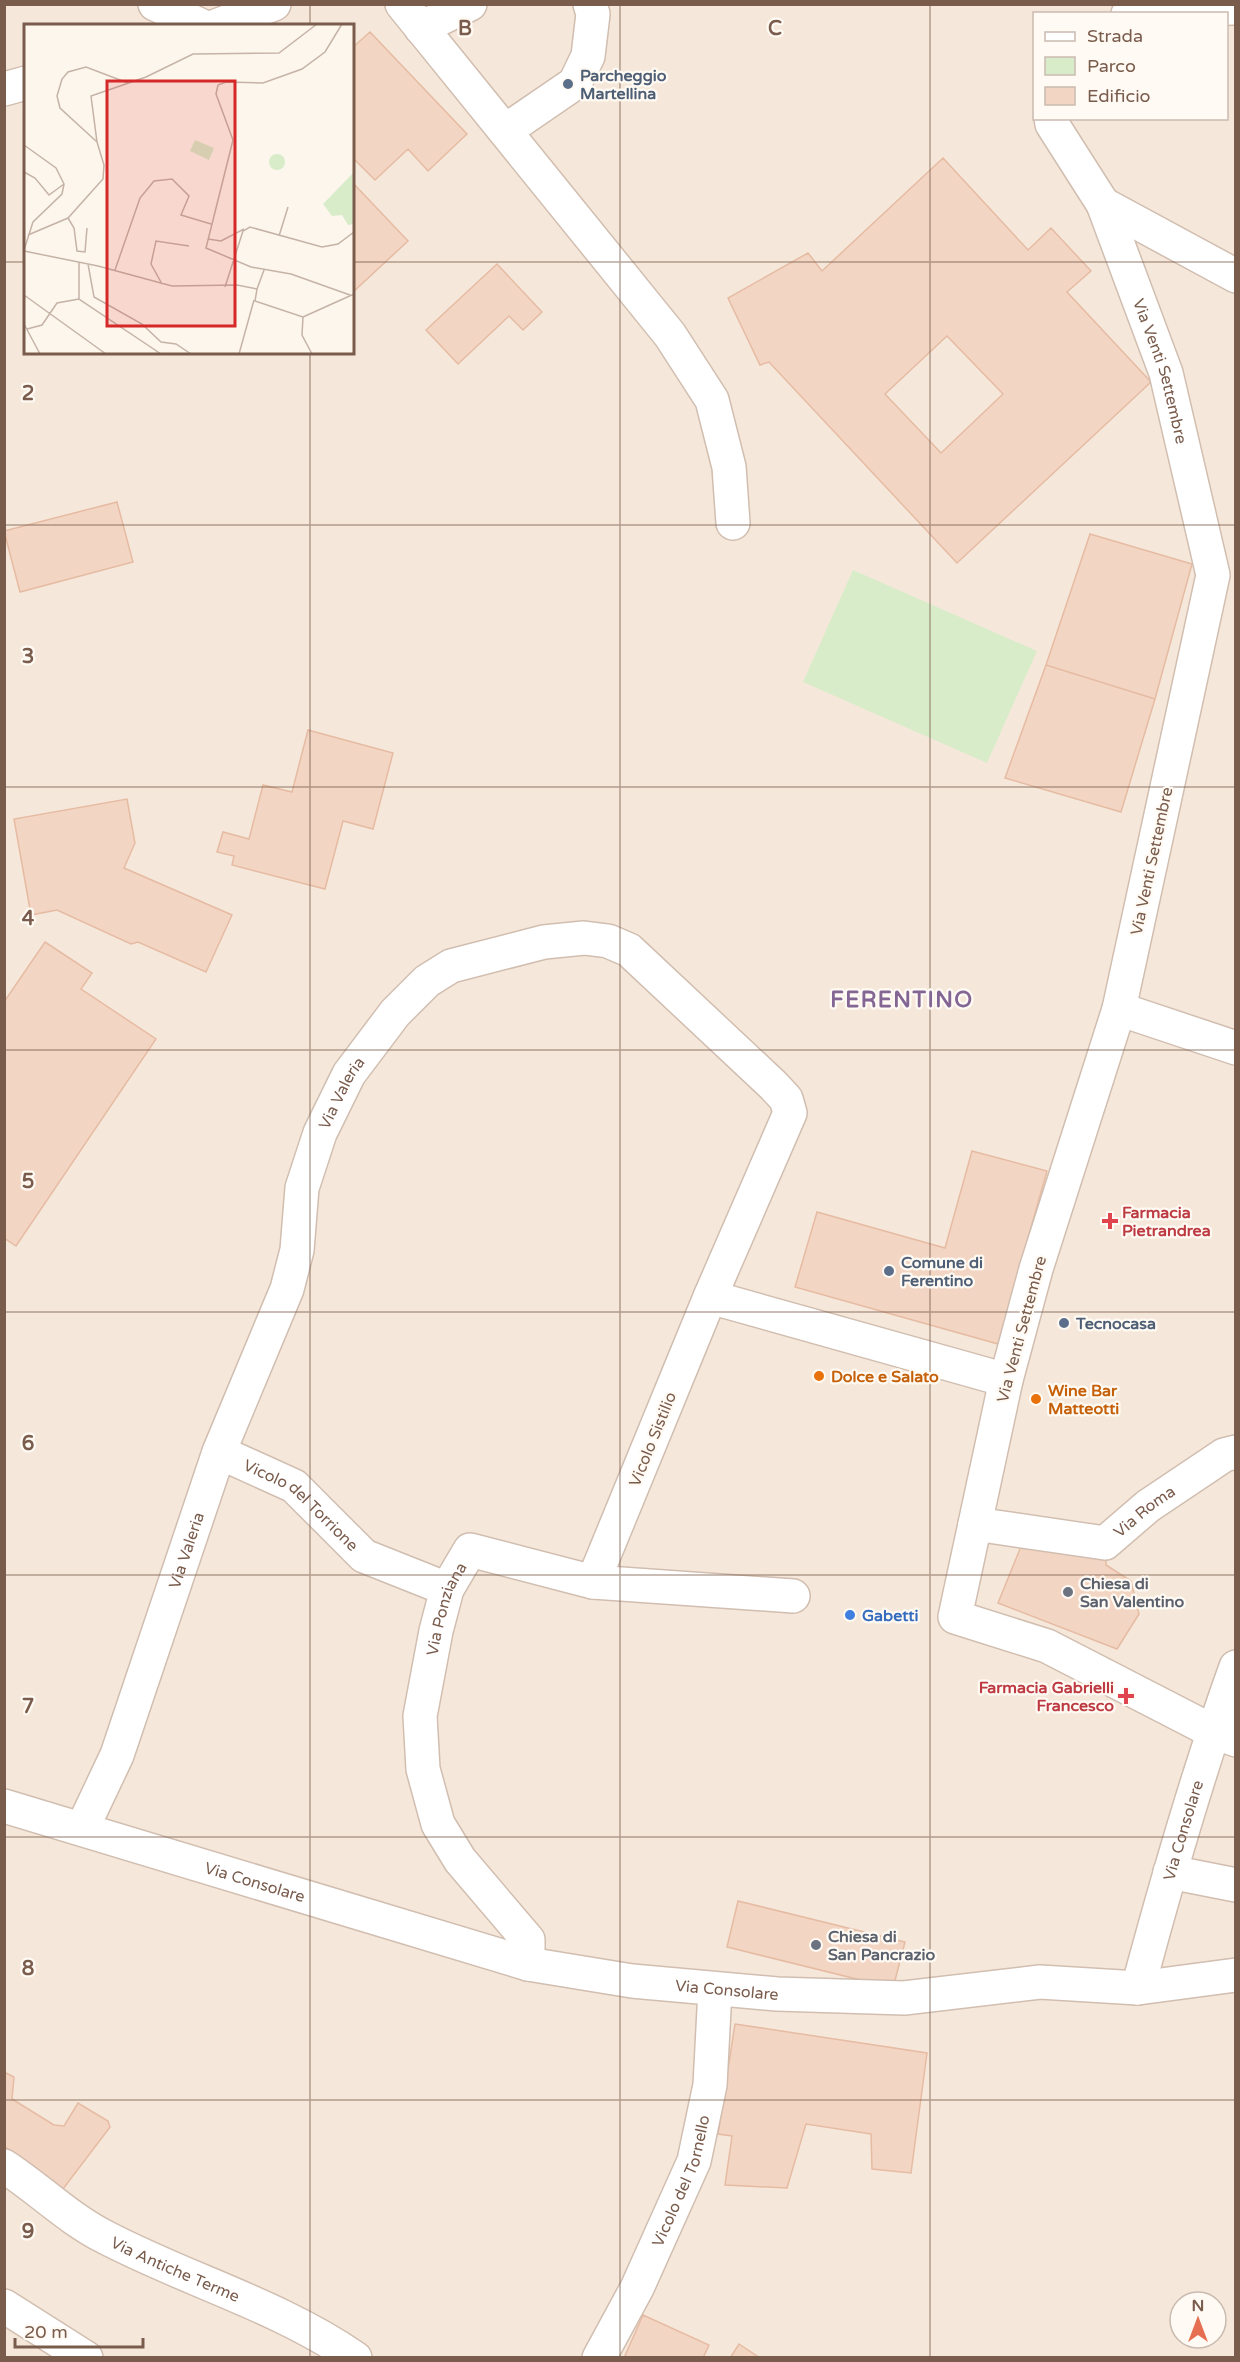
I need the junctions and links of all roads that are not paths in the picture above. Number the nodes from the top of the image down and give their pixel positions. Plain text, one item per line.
1 (155, 4) edge
2 (274, 4) edge
3 (470, 4) edge
4 (590, 4) edge
5 (1236, 8) edge
6 (1136, 12) edge
7 (412, 16) edge
8 (198, 24) edge
9 (221, 24) edge
10 (24, 84) edge
11 (4, 89) edge
12 (1051, 120) edge
13 (505, 132) junction
14 (1103, 204) junction
15 (1236, 276) edge
16 (734, 523) dead end
17 (1119, 1009) junction
18 (1236, 1048) edge
19 (710, 1297) junction
20 (1006, 1380) junction
21 (219, 1452) junction
22 (1236, 1452) edge
23 (975, 1524) junction
24 (593, 1582) junction
25 (447, 1589) junction
26 (793, 1596) dead end
27 (1236, 1667) edge
28 (1224, 1736) edge
29 (4, 1806) edge
30 (82, 1829) junction
31 (1170, 1872) junction
32 (1236, 1885) edge
33 (528, 1964) junction
34 (1236, 1975) edge
35 (1138, 1988) junction
36 (715, 1990) junction
37 (4, 2166) edge
38 (4, 2306) edge
39 (86, 2358) edge
40 (355, 2358) edge
41 (599, 2358) edge

1 - 8 street
2 - 9 street
3 - 7 street
4 - 13 street
5 - 6 street
7 - 13 street
10 - 11 street
12 - 14 street, Via Venti Settembre
13 - 16 street
14 - 15 street
14 - 17 street, Via Venti Settembre
17 - 18 street
17 - 20 street, Via Venti Settembre
19 - 20 street
19 - 21 street, Via Valeria
19 - 24 street, Vicolo Sistilio
20 - 23 street, Via Venti Settembre
21 - 25 street, Vicolo del Torrione
21 - 30 street, Via Valeria
22 - 23 street, Via Roma
23 - 28 street, Via Venti Settembre
24 - 25 street, Via Ponziana
24 - 26 street, Via Ponziana
25 - 33 street, Via Ponziana
27 - 28 street, Via Consolare
28 - 31 street, Via Consolare
29 - 30 street, Via Consolare
30 - 33 street, Via Consolare
31 - 32 street
31 - 35 street, Via Consolare
33 - 36 street, Via Consolare
34 - 35 street
35 - 36 street, Via Consolare
36 - 41 street, Vicolo del Tornello
37 - 40 street, Via Antiche Terme
38 - 39 street

